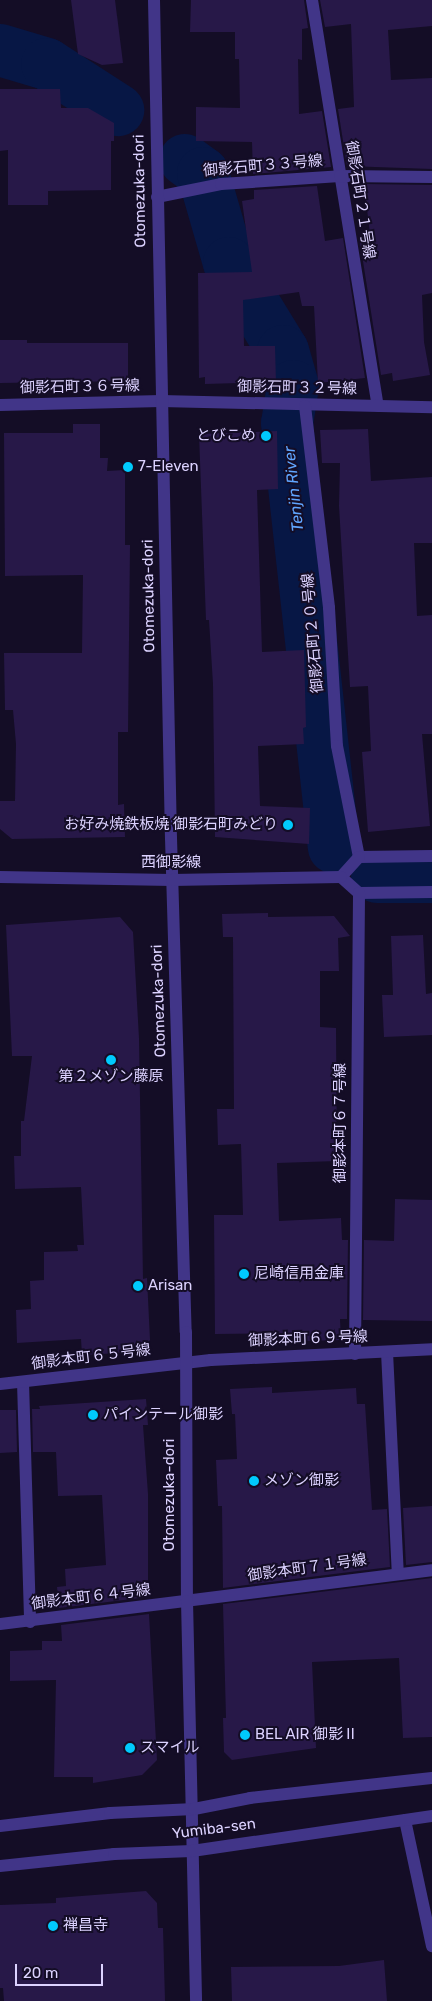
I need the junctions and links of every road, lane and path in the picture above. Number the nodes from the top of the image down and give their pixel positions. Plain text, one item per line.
1 (154, 0) edge
2 (312, 0) edge
3 (340, 176) junction
4 (432, 177) edge
5 (157, 197) junction
6 (161, 401) junction
7 (0, 405) edge
8 (303, 406) junction
9 (378, 406) junction
10 (432, 407) edge
11 (432, 856) edge
12 (359, 857) junction
13 (0, 876) edge
14 (341, 877) junction
15 (172, 880) junction
16 (432, 892) edge
17 (359, 893) junction
18 (432, 1349) edge
19 (387, 1352) junction
20 (356, 1354) junction
21 (186, 1362) junction
22 (23, 1382) junction
23 (0, 1384) edge
24 (432, 1570) edge
25 (398, 1573) junction
26 (187, 1601) junction
27 (30, 1622) junction
28 (0, 1624) edge
29 (432, 1778) edge
30 (194, 1809) junction
31 (432, 1816) edge
32 (405, 1820) junction
33 (0, 1826) edge
34 (192, 1851) junction
35 (0, 1866) edge
36 (432, 1946) edge
37 (196, 2001) edge

1 - 5 street, Otomezuka-dori
2 - 3 street, 御影石町２１号線
3 - 4 street, 御影石町３３号線
3 - 5 street, 御影石町３３号線
3 - 9 street, 御影石町２１号線
5 - 6 street, Otomezuka-dori
6 - 7 street, 御影石町３６号線
6 - 8 street, 御影石町３２号線
6 - 15 street, Otomezuka-dori
8 - 9 street, 御影石町３２号線
8 - 12 street, 御影石町２０号線
9 - 10 street, 御影石町３２号線
11 - 12 street
12 - 14 street
13 - 15 street, 西御影線
14 - 15 street, 西御影線
14 - 17 street
15 - 21 street, Otomezuka-dori
16 - 17 street
17 - 20 street, 御影本町６７号線
18 - 19 street, 御影本町６９号線
19 - 20 street, 御影本町６９号線
19 - 25 street
20 - 21 street, 御影本町６９号線
21 - 22 street, 御影本町６５号線
21 - 26 street, Otomezuka-dori
22 - 23 street, 御影本町６５号線
22 - 27 street
24 - 25 street, 御影本町７１号線
25 - 26 street, 御影本町７１号線
26 - 27 street, 御影本町６４号線
26 - 30 street, Otomezuka-dori
27 - 28 street, 御影本町６４号線
29 - 30 street, Yumiba-sen
30 - 33 street, Yumiba-sen
30 - 34 street, Otomezuka-dori
31 - 32 street, Yumiba-sen
32 - 34 street, Yumiba-sen
32 - 36 street
34 - 35 street, Yumiba-sen
34 - 37 street, Otomezuka-dori

